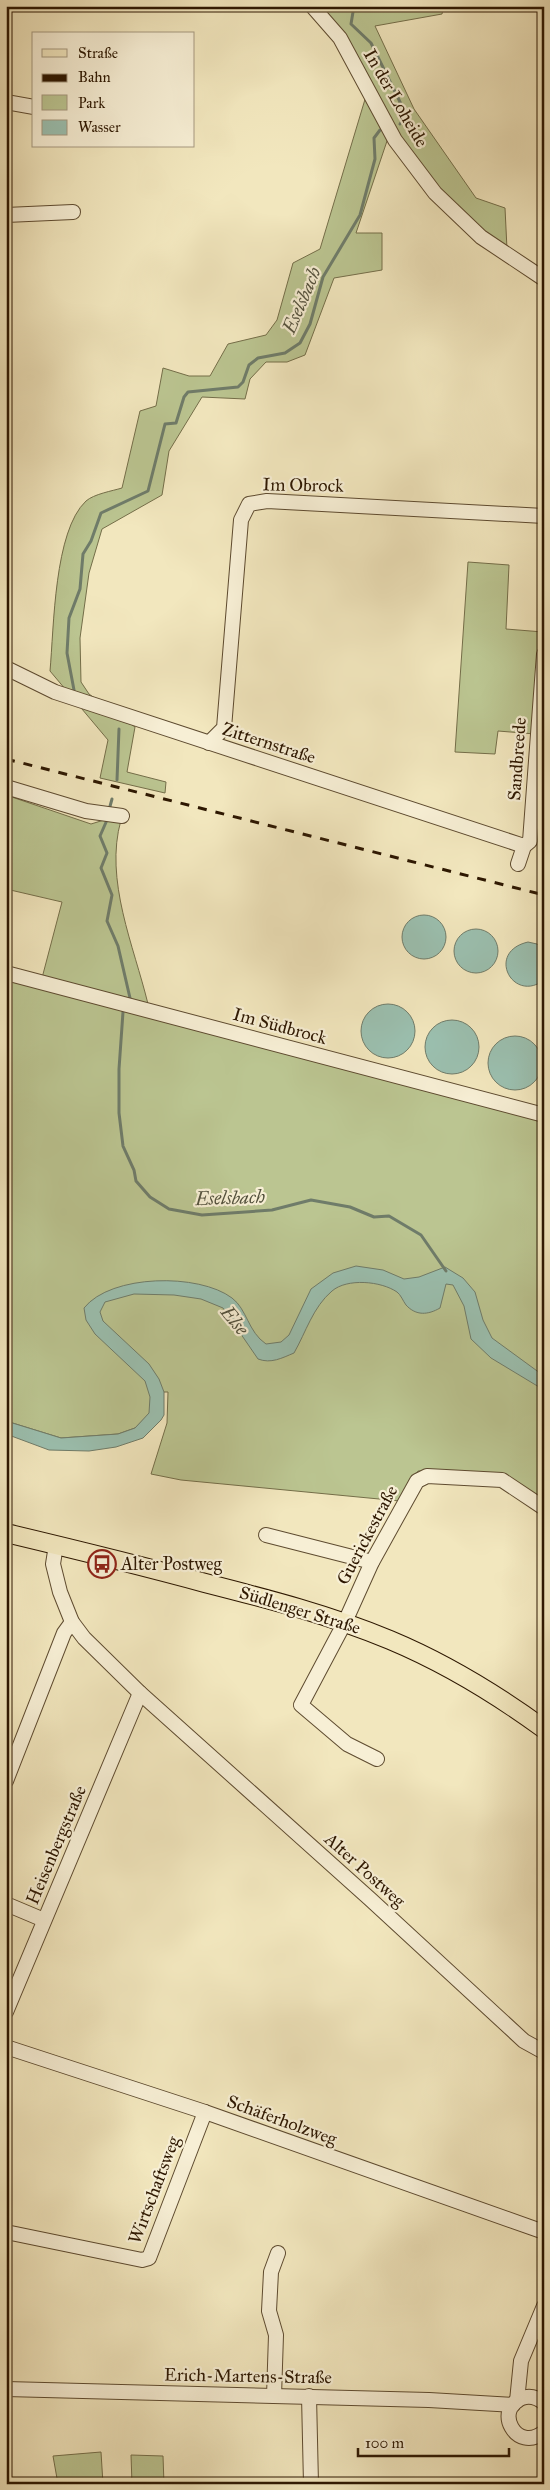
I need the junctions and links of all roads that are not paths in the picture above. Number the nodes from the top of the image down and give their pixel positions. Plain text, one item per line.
1 (312, 6) edge
2 (6, 102) edge
3 (32, 107) edge
4 (73, 212) dead end
5 (6, 215) edge
6 (544, 279) edge
7 (544, 516) edge
8 (544, 654) edge
9 (6, 668) edge
10 (210, 744) junction
11 (6, 787) edge
12 (122, 816) dead end
13 (524, 846) junction
14 (518, 864) dead end
15 (6, 973) edge
16 (544, 1115) edge
17 (544, 1508) edge
18 (6, 1533) edge
19 (266, 1535) dead end
20 (56, 1545) junction
21 (372, 1562) junction
22 (72, 1622) junction
23 (345, 1622) junction
24 (140, 1693) junction
25 (544, 1729) edge
26 (378, 1759) dead end
27 (6, 1781) edge
28 (6, 1904) edge
29 (44, 1920) junction
30 (6, 2012) edge
31 (6, 2047) edge
32 (544, 2052) edge
33 (204, 2112) junction
34 (6, 2232) edge
35 (544, 2232) edge
36 (278, 2254) dead end
37 (544, 2306) edge
38 (520, 2376) junction
39 (6, 2389) edge
40 (274, 2396) junction
41 (309, 2396) junction
42 (541, 2400) edge
43 (513, 2407) junction
44 (539, 2435) edge
45 (544, 2449) edge
46 (311, 2484) edge

1 - 6 street, In der Loheide
2 - 3 street
4 - 5 street
7 - 10 street, Im Obrock
8 - 13 street, Sandbreede
9 - 10 street, Zitternstraße
10 - 13 street, Zitternstraße
11 - 12 street
13 - 14 street, Sandbreede
15 - 16 street, Im Südbrock
17 - 21 street, Guerickestraße
18 - 20 main road, Südlenger Straße
19 - 21 street
20 - 22 street, Alter Postweg
20 - 23 main road, Südlenger Straße
21 - 23 street, Guerickestraße
22 - 24 street, Alter Postweg
22 - 27 street
23 - 25 main road, Südlenger Straße
23 - 26 street, Guerickestraße
24 - 29 street, Heisenbergstraße
24 - 32 street, Alter Postweg
28 - 29 street
29 - 30 street, Heisenbergstraße
31 - 33 street, Schäferholzweg
33 - 34 street, Wirtschaftsweg
33 - 35 street, Schäferholzweg
36 - 40 street
37 - 38 street
38 - 42 street
38 - 43 street
39 - 40 street, Erich-Martens-Straße
40 - 41 street, Erich-Martens-Straße
41 - 43 street, Erich-Martens-Straße
41 - 46 street
42 - 43 street, Erich-Martens-Straße
43 - 44 street
44 - 45 street

